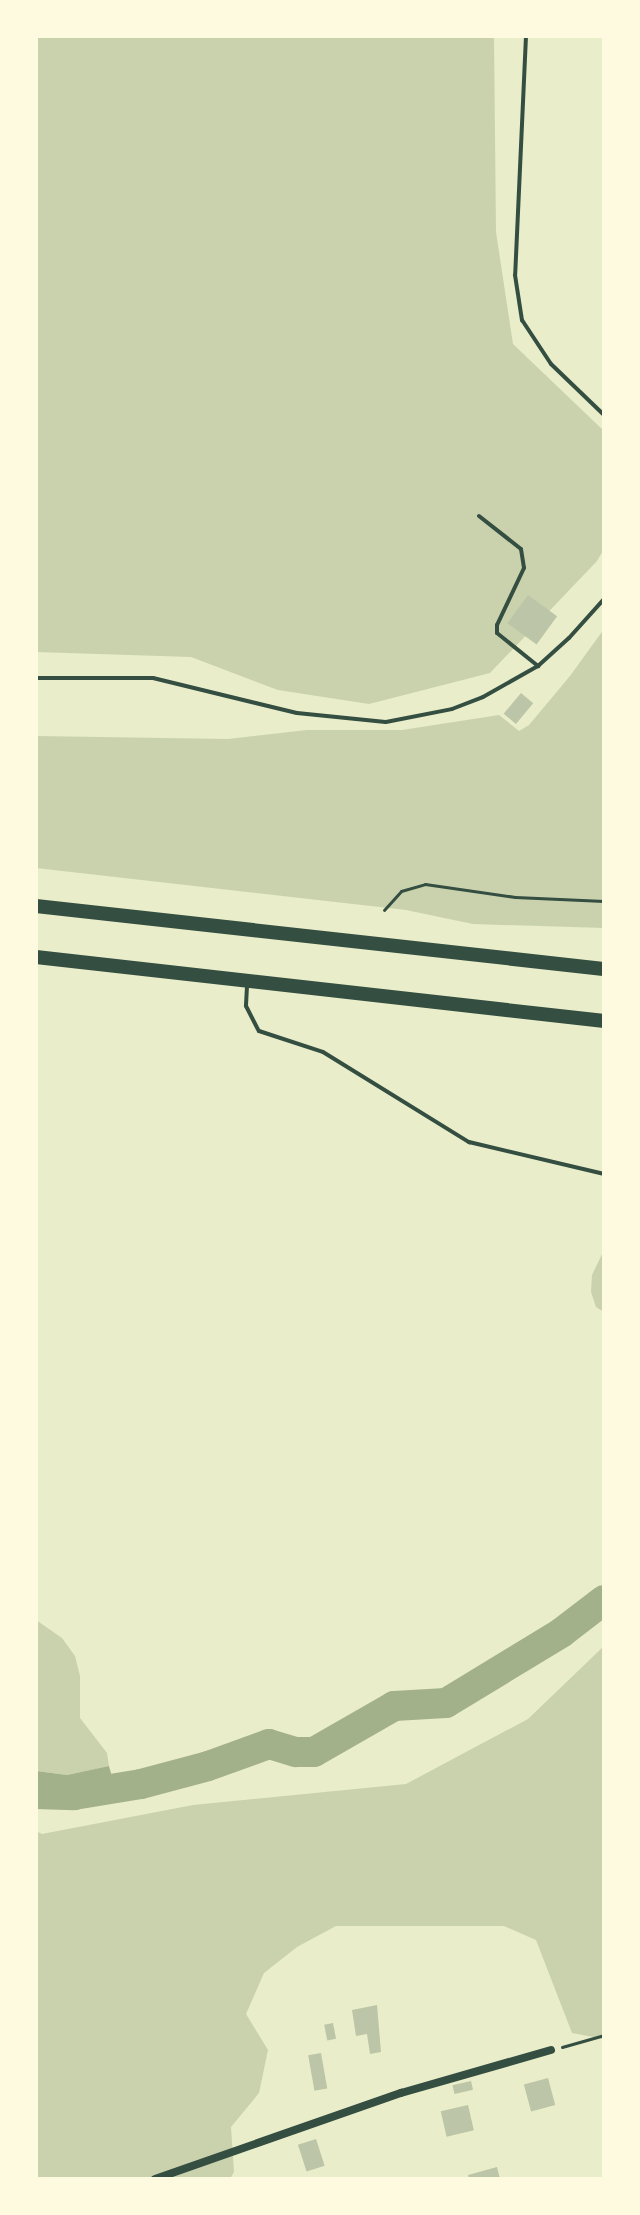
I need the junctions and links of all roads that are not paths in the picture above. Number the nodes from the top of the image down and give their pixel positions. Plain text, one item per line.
1 (526, 36) edge
2 (604, 415) edge
3 (479, 516) dead end
4 (604, 599) edge
5 (538, 666) junction
6 (36, 678) edge
7 (36, 906) edge
8 (36, 957) edge
9 (604, 969) edge
10 (248, 981) junction
11 (604, 1021) edge
12 (604, 1174) edge
13 (551, 2050) road end
14 (155, 2179) edge

1 - 2 lane
3 - 5 lane
4 - 5 lane
5 - 6 lane
7 - 9 main road
8 - 10 main road
10 - 11 main road
10 - 12 lane
13 - 14 street

